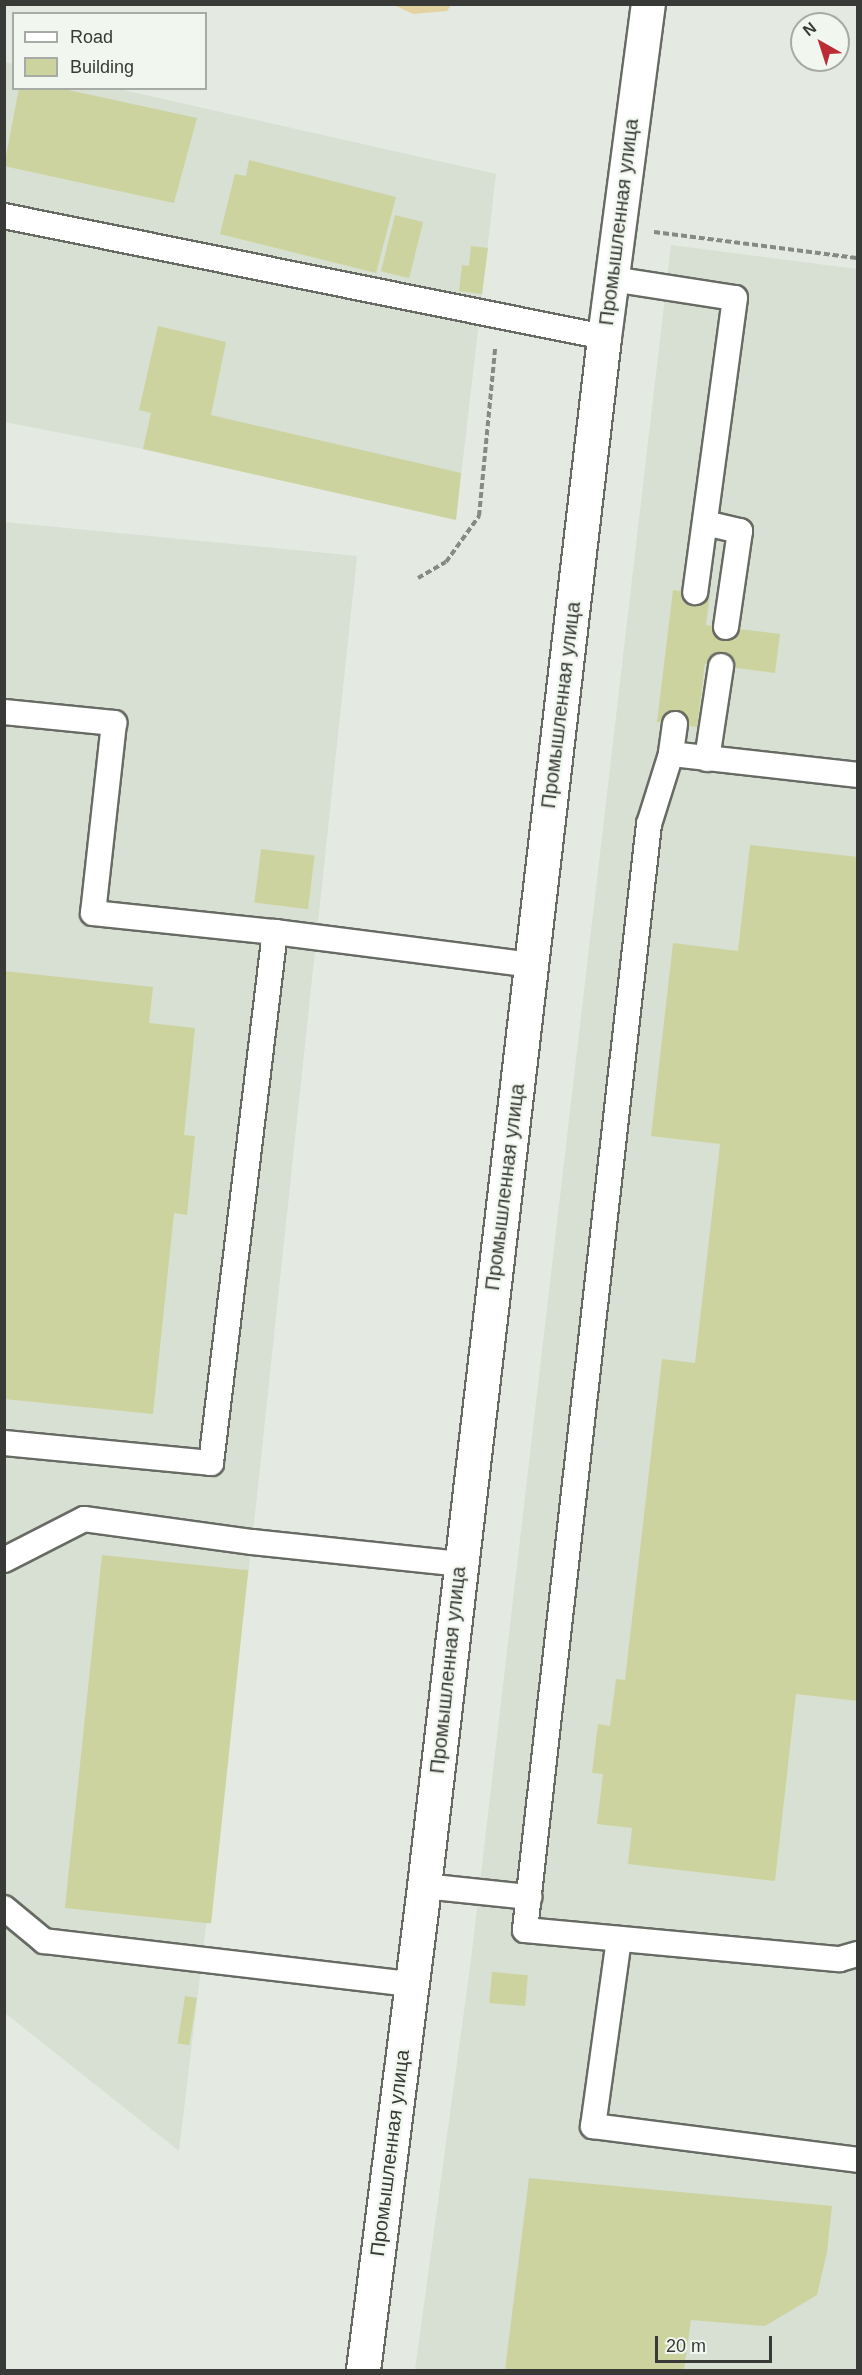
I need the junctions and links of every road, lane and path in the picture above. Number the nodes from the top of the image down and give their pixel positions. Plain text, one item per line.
1 (648, 4) edge
2 (4, 216) edge
3 (647, 231) dead end
4 (858, 258) edge
5 (612, 279) junction
6 (499, 316) junction
7 (604, 337) junction
8 (705, 523) junction
9 (418, 578) dead end
10 (695, 592) dead end
11 (726, 627) dead end
12 (721, 666) dead end
13 (4, 711) edge
14 (675, 724) dead end
15 (671, 754) junction
16 (707, 759) junction
17 (858, 775) edge
18 (275, 932) junction
19 (531, 965) junction
20 (4, 1443) edge
21 (4, 1560) edge
22 (460, 1564) junction
23 (424, 1886) junction
24 (529, 1897) junction
25 (4, 1908) edge
26 (619, 1939) junction
27 (858, 1954) edge
28 (411, 1984) junction
29 (858, 2160) edge
30 (363, 2370) edge

1 - 5 street, Промышленная улица
2 - 6 lane
3 - 4 path
5 - 7 street, Промышленная улица
5 - 8 lane
6 - 7 lane
6 - 9 path
7 - 19 street, Промышленная улица
8 - 10 lane
8 - 11 lane
12 - 16 lane
13 - 18 lane
14 - 15 lane
15 - 16 lane
15 - 24 lane
16 - 17 lane
18 - 19 lane
18 - 20 lane
19 - 22 street, Промышленная улица
21 - 22 lane
22 - 23 street, Промышленная улица
23 - 24 lane
23 - 28 street, Промышленная улица
24 - 26 lane
25 - 28 lane
26 - 27 lane
26 - 29 lane
28 - 30 street, Промышленная улица

